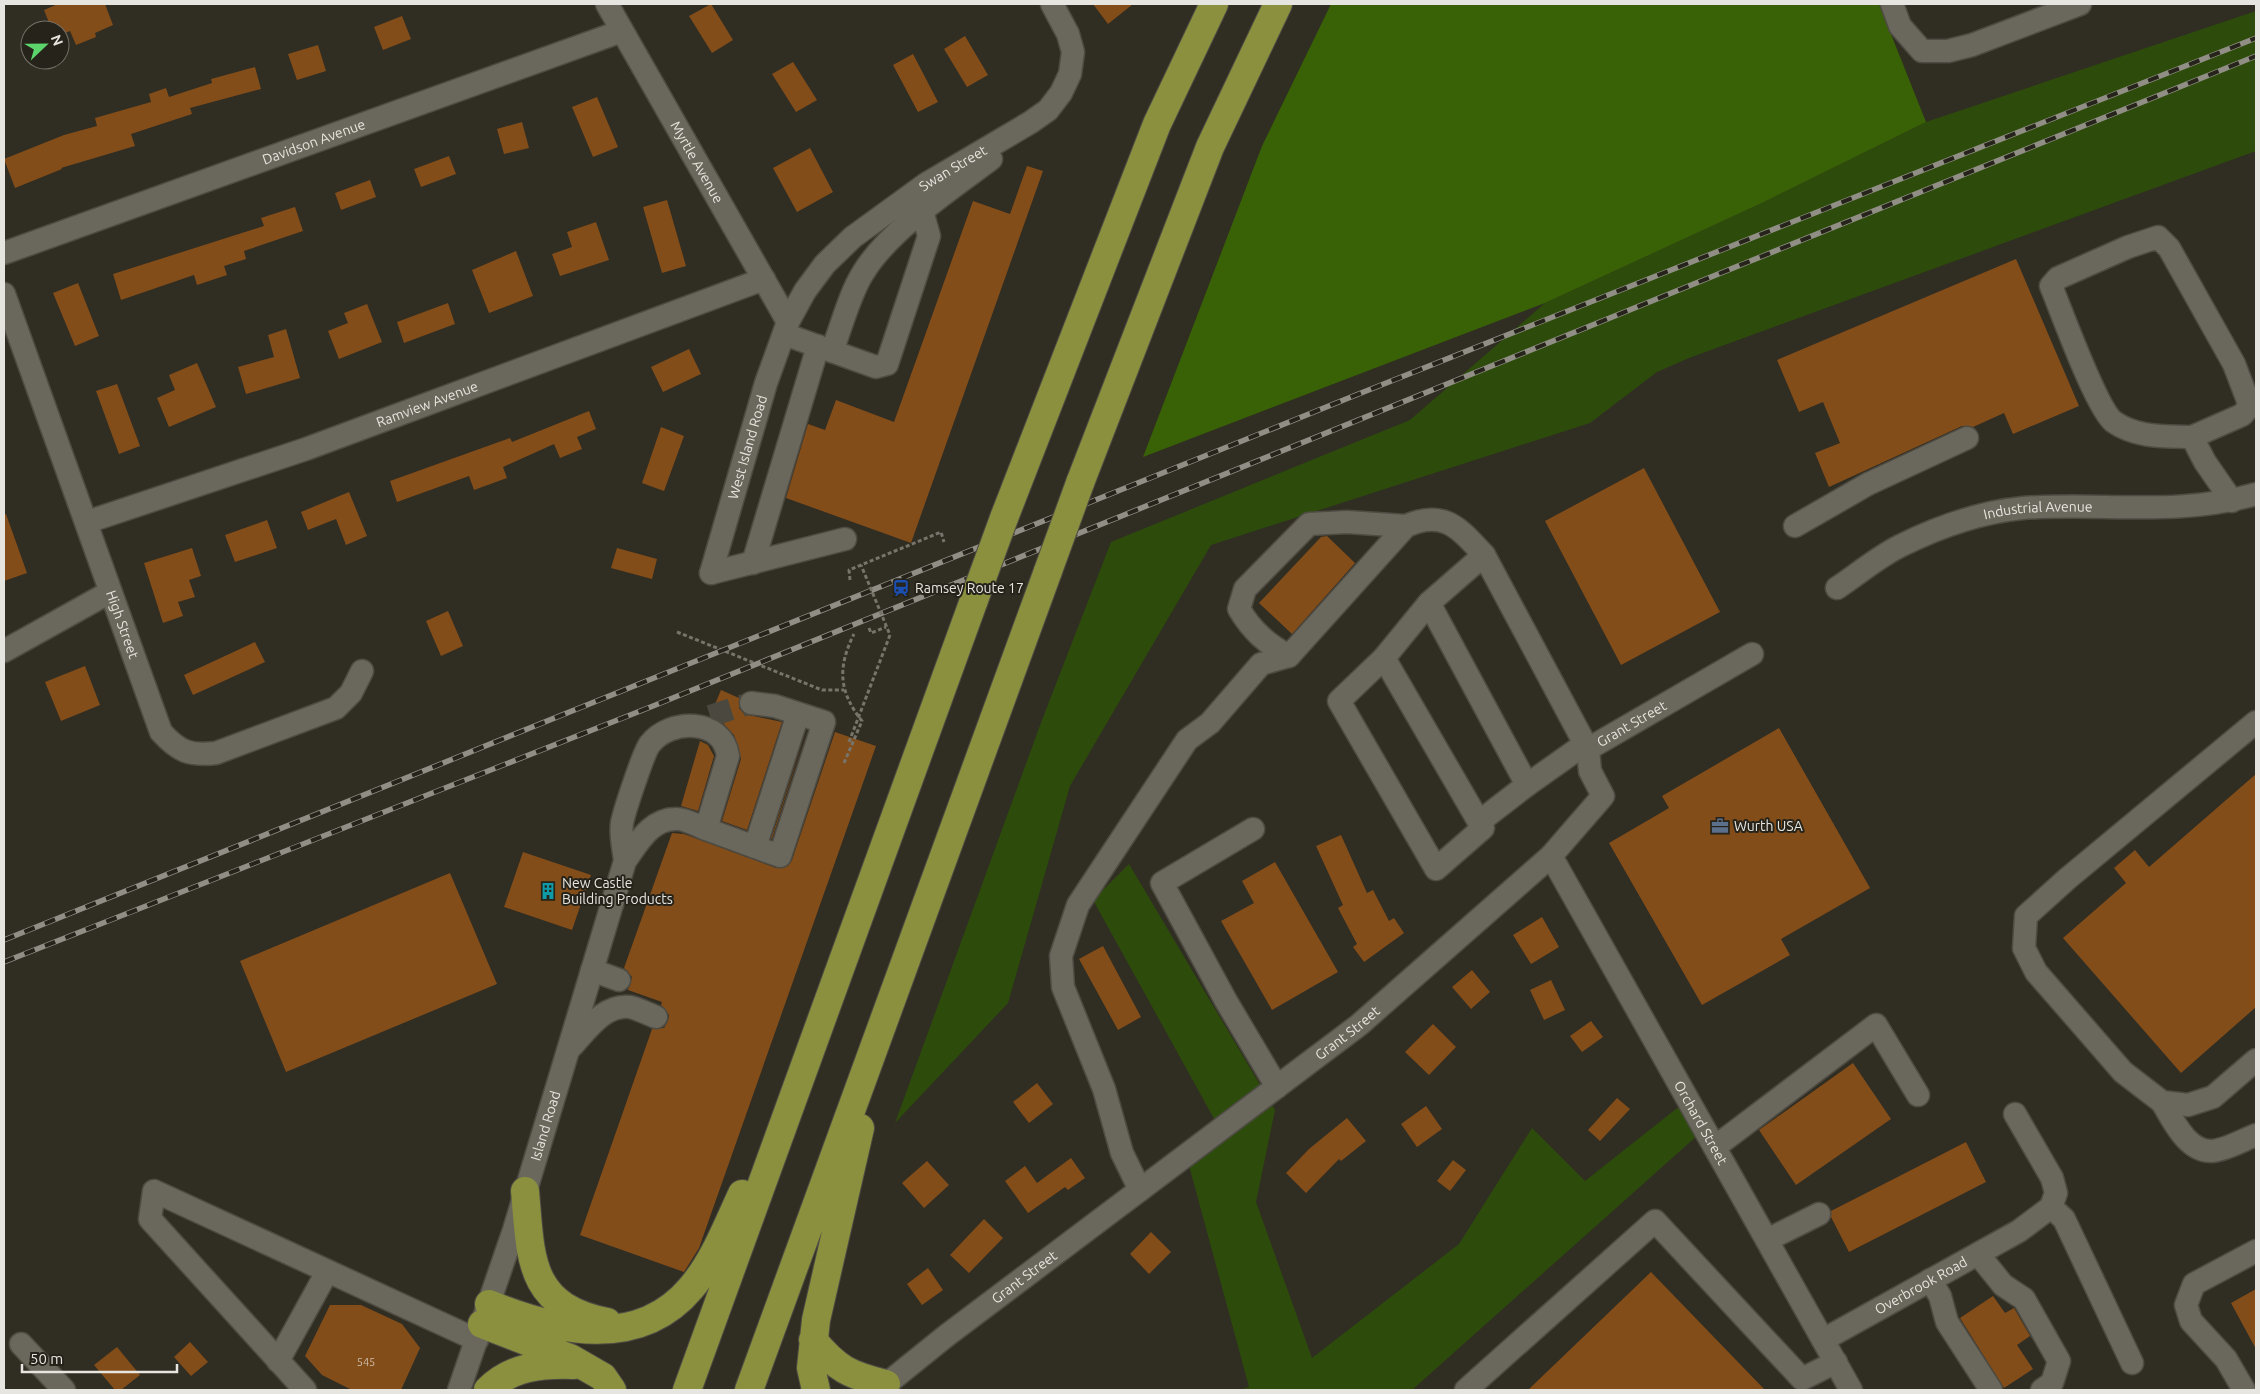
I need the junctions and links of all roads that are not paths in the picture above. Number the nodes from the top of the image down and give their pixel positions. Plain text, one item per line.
1 (607, 4) edge
2 (1052, 4) edge
3 (1278, 4) edge
4 (1892, 4) edge
5 (2080, 4) edge
6 (1208, 12) edge
7 (622, 31) junction
8 (920, 201) junction
9 (4, 254) edge
10 (764, 279) junction
11 (4, 294) edge
12 (786, 328) junction
13 (825, 349) junction
14 (2192, 437) junction
15 (1967, 438) dead end
16 (2256, 494) edge
17 (2232, 501) junction
18 (87, 522) junction
19 (1406, 526) junction
20 (1795, 526) dead end
21 (845, 539) dead end
22 (1484, 555) junction
23 (753, 563) junction
24 (1837, 588) dead end
25 (110, 592) junction
26 (1429, 603) junction
27 (4, 651) edge
28 (1752, 654) dead end
29 (1289, 656) junction
30 (1384, 658) junction
31 (362, 671) dead end
32 (751, 703) tunnel mouth
33 (710, 716) tunnel mouth
34 (2256, 722) edge
35 (676, 726) junction
36 (1586, 746) junction
37 (1527, 785) junction
38 (1479, 822) junction
39 (706, 829) junction
40 (1253, 829) dead end
41 (1551, 856) junction
42 (625, 861) junction
43 (592, 970) junction
44 (619, 980) dead end
45 (895, 988) junction
46 (656, 1017) dead end
47 (814, 1041) junction
48 (567, 1051) junction
49 (2256, 1060) edge
50 (1277, 1087) junction
51 (1918, 1095) dead end
52 (2162, 1102) junction
53 (2015, 1114) dead end
54 (2256, 1135) edge
55 (1715, 1147) junction
56 (525, 1190) junction
57 (1140, 1190) junction
58 (2051, 1207) junction
59 (1819, 1214) dead end
60 (1767, 1240) junction
61 (2256, 1251) edge
62 (1978, 1254) junction
63 (327, 1272) junction
64 (1930, 1280) junction
65 (483, 1323) junction
66 (628, 1326) junction
67 (813, 1340) junction
68 (1823, 1340) junction
69 (21, 1344) dead end
70 (278, 1361) junction
71 (1836, 1362) junction
72 (2132, 1363) dead end
73 (585, 1366) junction
74 (1804, 1385) edge
75 (883, 1387) edge
76 (64, 1390) edge
77 (305, 1390) edge
78 (459, 1390) edge
79 (488, 1390) edge
80 (612, 1390) edge
81 (687, 1390) edge
82 (749, 1390) edge
83 (816, 1390) edge
84 (1466, 1390) edge
85 (1851, 1390) edge
86 (1991, 1390) edge
87 (2042, 1390) edge
88 (2244, 1390) edge

1 - 7 street, Myrtle Avenue
2 - 8 street, Swan Street
3 - 45 highway, bridge
4 - 5 street
6 - 47 highway, bridge
7 - 9 street, Davidson Avenue
7 - 10 street, Myrtle Avenue
8 - 12 street, Swan Street
8 - 13 street
8 - 13 street
10 - 12 street, Myrtle Avenue
10 - 18 street, Ramview Avenue
11 - 18 street, High Street
12 - 13 street
12 - 23 street, West Island Road
13 - 23 street
14 - 14 street
14 - 17 street
15 - 20 street
16 - 17 street, Industrial Avenue
17 - 24 street, Industrial Avenue
18 - 25 street, High Street
19 - 22 street
19 - 29 street
19 - 29 street
21 - 23 street
22 - 26 street
22 - 36 street
25 - 27 street
25 - 31 street, High Street
26 - 30 street
26 - 37 street
28 - 36 street, Grant Street
29 - 57 street
30 - 38 street
30 - 38 street
32 - 39 street
33 - 35 street
34 - 52 street
35 - 39 street
35 - 42 street
36 - 37 street
36 - 41 street, Grant Street
37 - 38 street
39 - 42 street
40 - 50 street
41 - 50 street, Grant Street
41 - 55 street, Orchard Street
42 - 43 street, Island Road
43 - 44 street
43 - 48 street, Island Road
45 - 67 highway
45 - 82 highway
46 - 48 street
47 - 66 highway
47 - 81 highway
48 - 56 street, Island Road
49 - 52 street
50 - 57 street, Grant Street
51 - 55 street
52 - 54 street
53 - 58 street
55 - 60 street, Orchard Street
56 - 65 street, Island Road
56 - 66 highway
57 - 75 street, Grant Street
58 - 62 street, Overbrook Road
58 - 72 street
59 - 60 street
60 - 68 street, Orchard Street
61 - 88 street
62 - 64 street, Overbrook Road
62 - 87 street
63 - 65 street
63 - 70 street
63 - 70 street
64 - 68 street, Overbrook Road
64 - 86 street
65 - 66 highway
65 - 73 highway
65 - 78 street, Island Road
67 - 75 highway
67 - 83 highway
68 - 71 street, Orchard Street
69 - 76 street
70 - 77 street
71 - 74 street
71 - 85 street, Orchard Street
73 - 79 highway
73 - 80 highway
74 - 84 street

